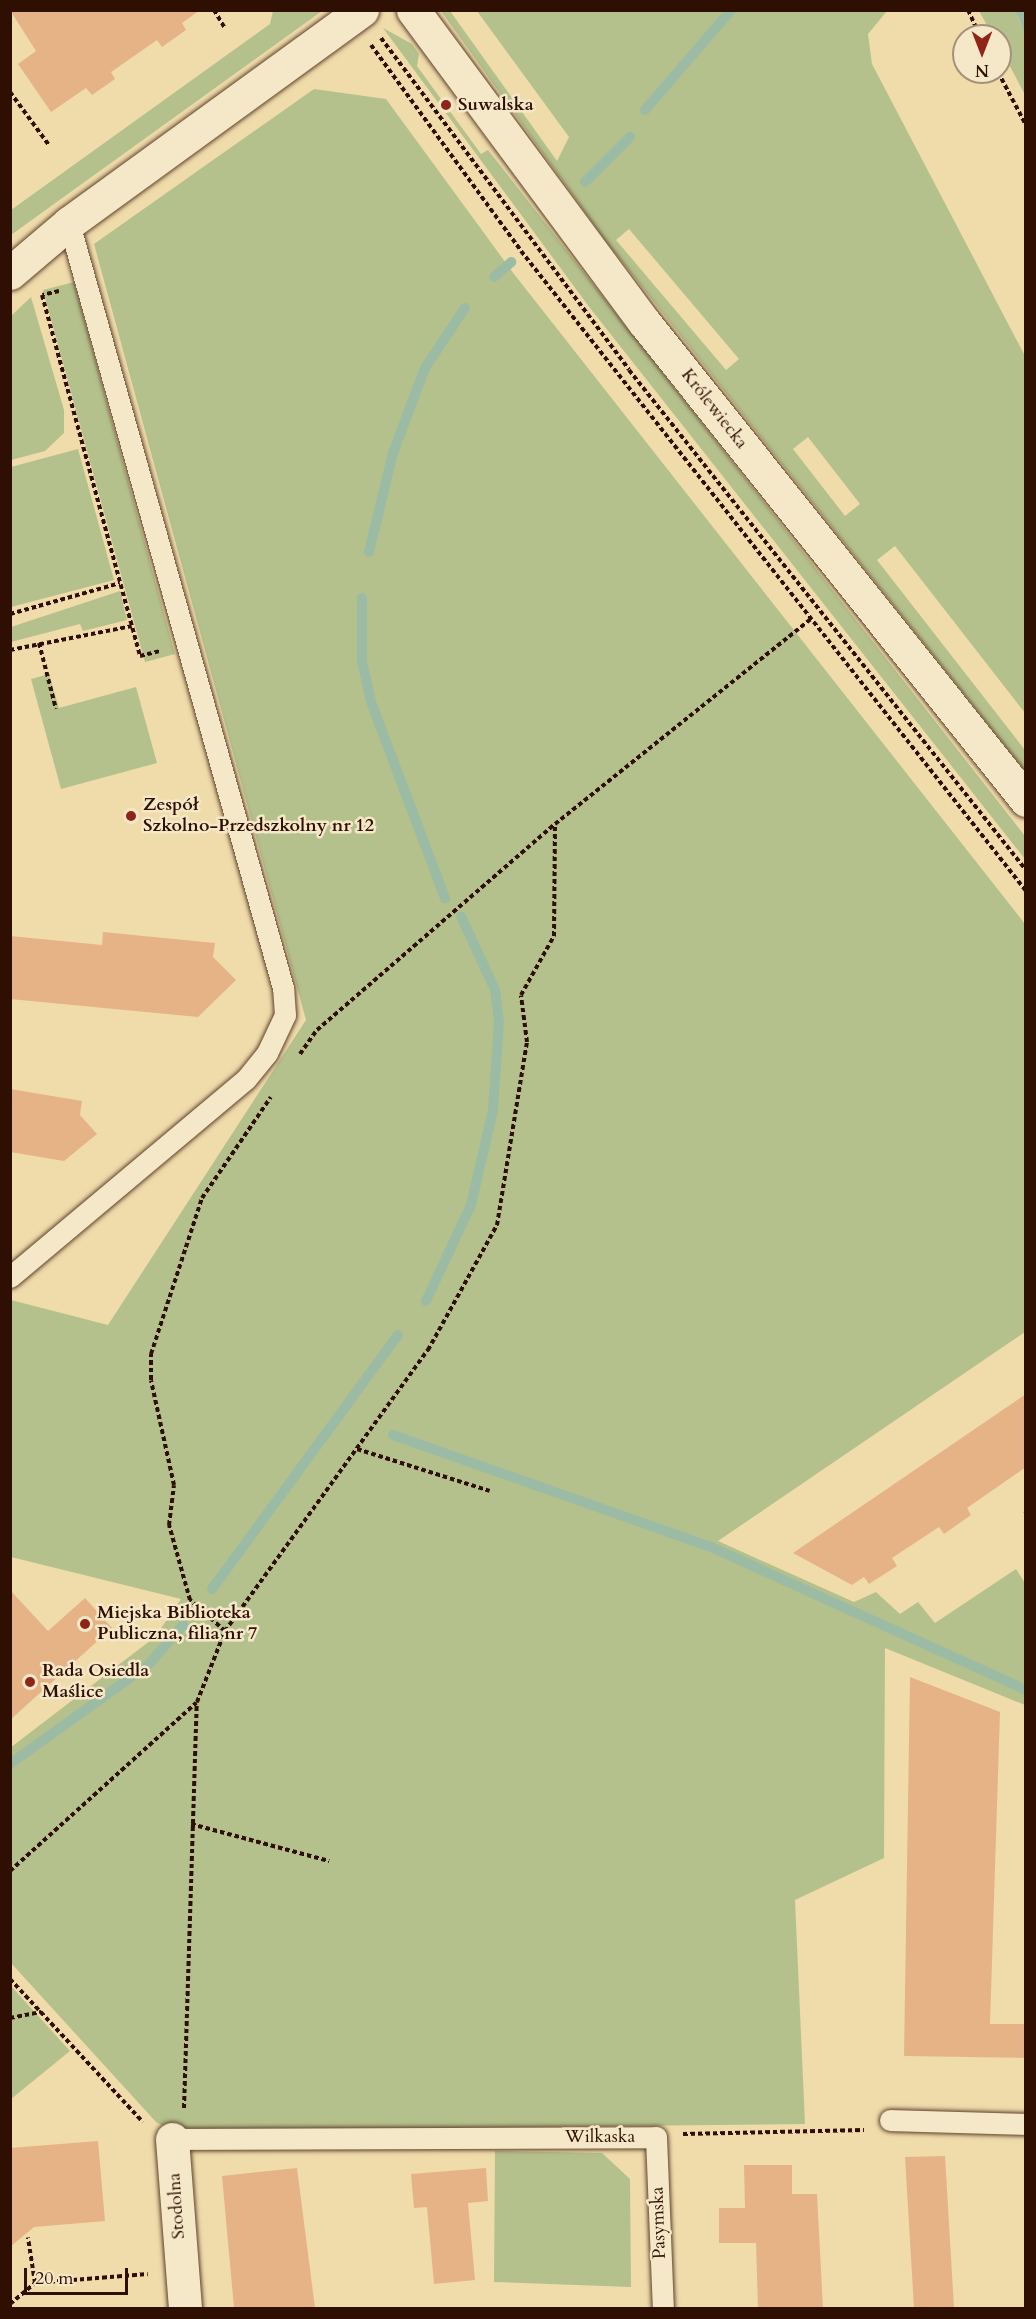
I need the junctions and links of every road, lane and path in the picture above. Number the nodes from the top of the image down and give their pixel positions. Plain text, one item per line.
1 (214, 10) edge
2 (413, 10) edge
3 (968, 10) edge
4 (974, 24) edge
5 (367, 27) edge
6 (225, 28) dead end
7 (390, 61) dead end
8 (382, 62) junction
9 (1004, 84) edge
10 (10, 92) edge
11 (1026, 125) edge
12 (49, 146) dead end
13 (69, 223) junction
14 (10, 273) edge
15 (42, 295) dead end
16 (120, 583) junction
17 (10, 614) edge
18 (810, 620) junction
19 (132, 626) junction
20 (39, 643) junction
21 (188, 643) junction
22 (10, 650) edge
23 (56, 709) dead end
24 (1026, 800) edge
25 (555, 824) junction
26 (1026, 870) edge
27 (1026, 891) edge
28 (297, 1059) dead end
29 (276, 1089) dead end
30 (10, 1277) edge
31 (357, 1449) junction
32 (490, 1491) dead end
33 (225, 1631) junction
34 (197, 1702) junction
35 (191, 1824) junction
36 (328, 1861) dead end
37 (10, 1871) edge
38 (10, 1978) edge
39 (40, 2012) junction
40 (10, 2018) edge
41 (890, 2120) joint
42 (1026, 2124) edge
43 (162, 2135) junction
44 (656, 2137) junction
45 (27, 2238) dead end
46 (142, 2275) dead end
47 (35, 2283) junction
48 (10, 2304) edge
49 (185, 2308) edge
50 (663, 2308) edge

1 - 6 path
2 - 24 street, Królewiecka
3 - 4 path
5 - 8 path
5 - 13 street
5 - 26 path
7 - 8 path
8 - 18 path
9 - 11 path
10 - 12 path
13 - 14 street
13 - 21 lane
15 - 16 path
16 - 17 path
16 - 19 path
18 - 25 path
18 - 27 path
19 - 20 path
19 - 21 path
20 - 22 path
20 - 23 path
21 - 30 lane
25 - 28 path
25 - 31 path
29 - 33 path
31 - 32 path
31 - 33 path
33 - 34 path
34 - 35 path
34 - 37 path
35 - 36 path
35 - 43 path
38 - 39 path
39 - 40 path
39 - 43 path
41 - 42 lane
41 - 44 path, Wilkaska
43 - 44 lane, Wilkaska
43 - 49 street, Stodolna
44 - 50 lane, Pasymska
45 - 47 path
46 - 47 path
47 - 48 path

